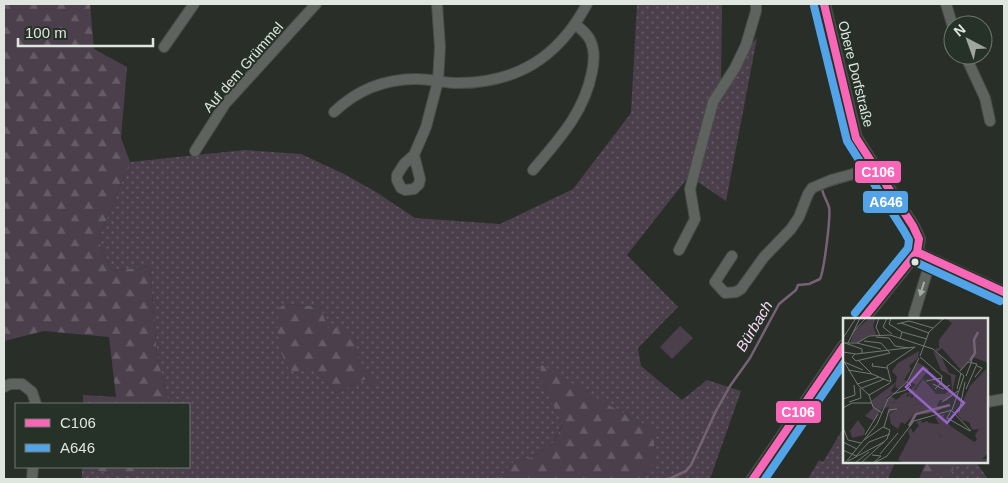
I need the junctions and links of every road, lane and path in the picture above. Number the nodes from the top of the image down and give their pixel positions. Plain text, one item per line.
1 (194, 4) edge
2 (316, 4) edge
3 (437, 4) edge
4 (586, 4) edge
5 (756, 4) edge
6 (824, 4) edge
7 (576, 25) junction
8 (164, 47) dead end
9 (970, 65) edge
10 (438, 82) junction
11 (334, 112) dead end
12 (990, 121) dead end
13 (195, 151) dead end
14 (414, 155) dead end
15 (872, 165) junction
16 (532, 170) dead end
17 (679, 250) dead end
18 (917, 252) junction
19 (732, 256) dead end
20 (931, 259) junction
21 (1004, 292) edge
22 (864, 318) edge
23 (914, 318) edge
24 (843, 347) edge
25 (4, 387) edge
26 (1004, 400) edge
27 (988, 402) edge
28 (36, 403) edge
29 (754, 479) edge

1 - 8 street
2 - 13 street, Auf dem Grümmel
3 - 10 street
4 - 7 street
5 - 17 street
6 - 15 street, Obere Dorfstraße
7 - 10 street
7 - 16 street
9 - 12 street
10 - 11 street
10 - 14 street
15 - 18 street, Obere Dorfstraße
15 - 19 street
18 - 20 street
18 - 22 street
20 - 21 street
20 -> 23 street
24 - 29 street
25 - 28 street
26 - 27 street

